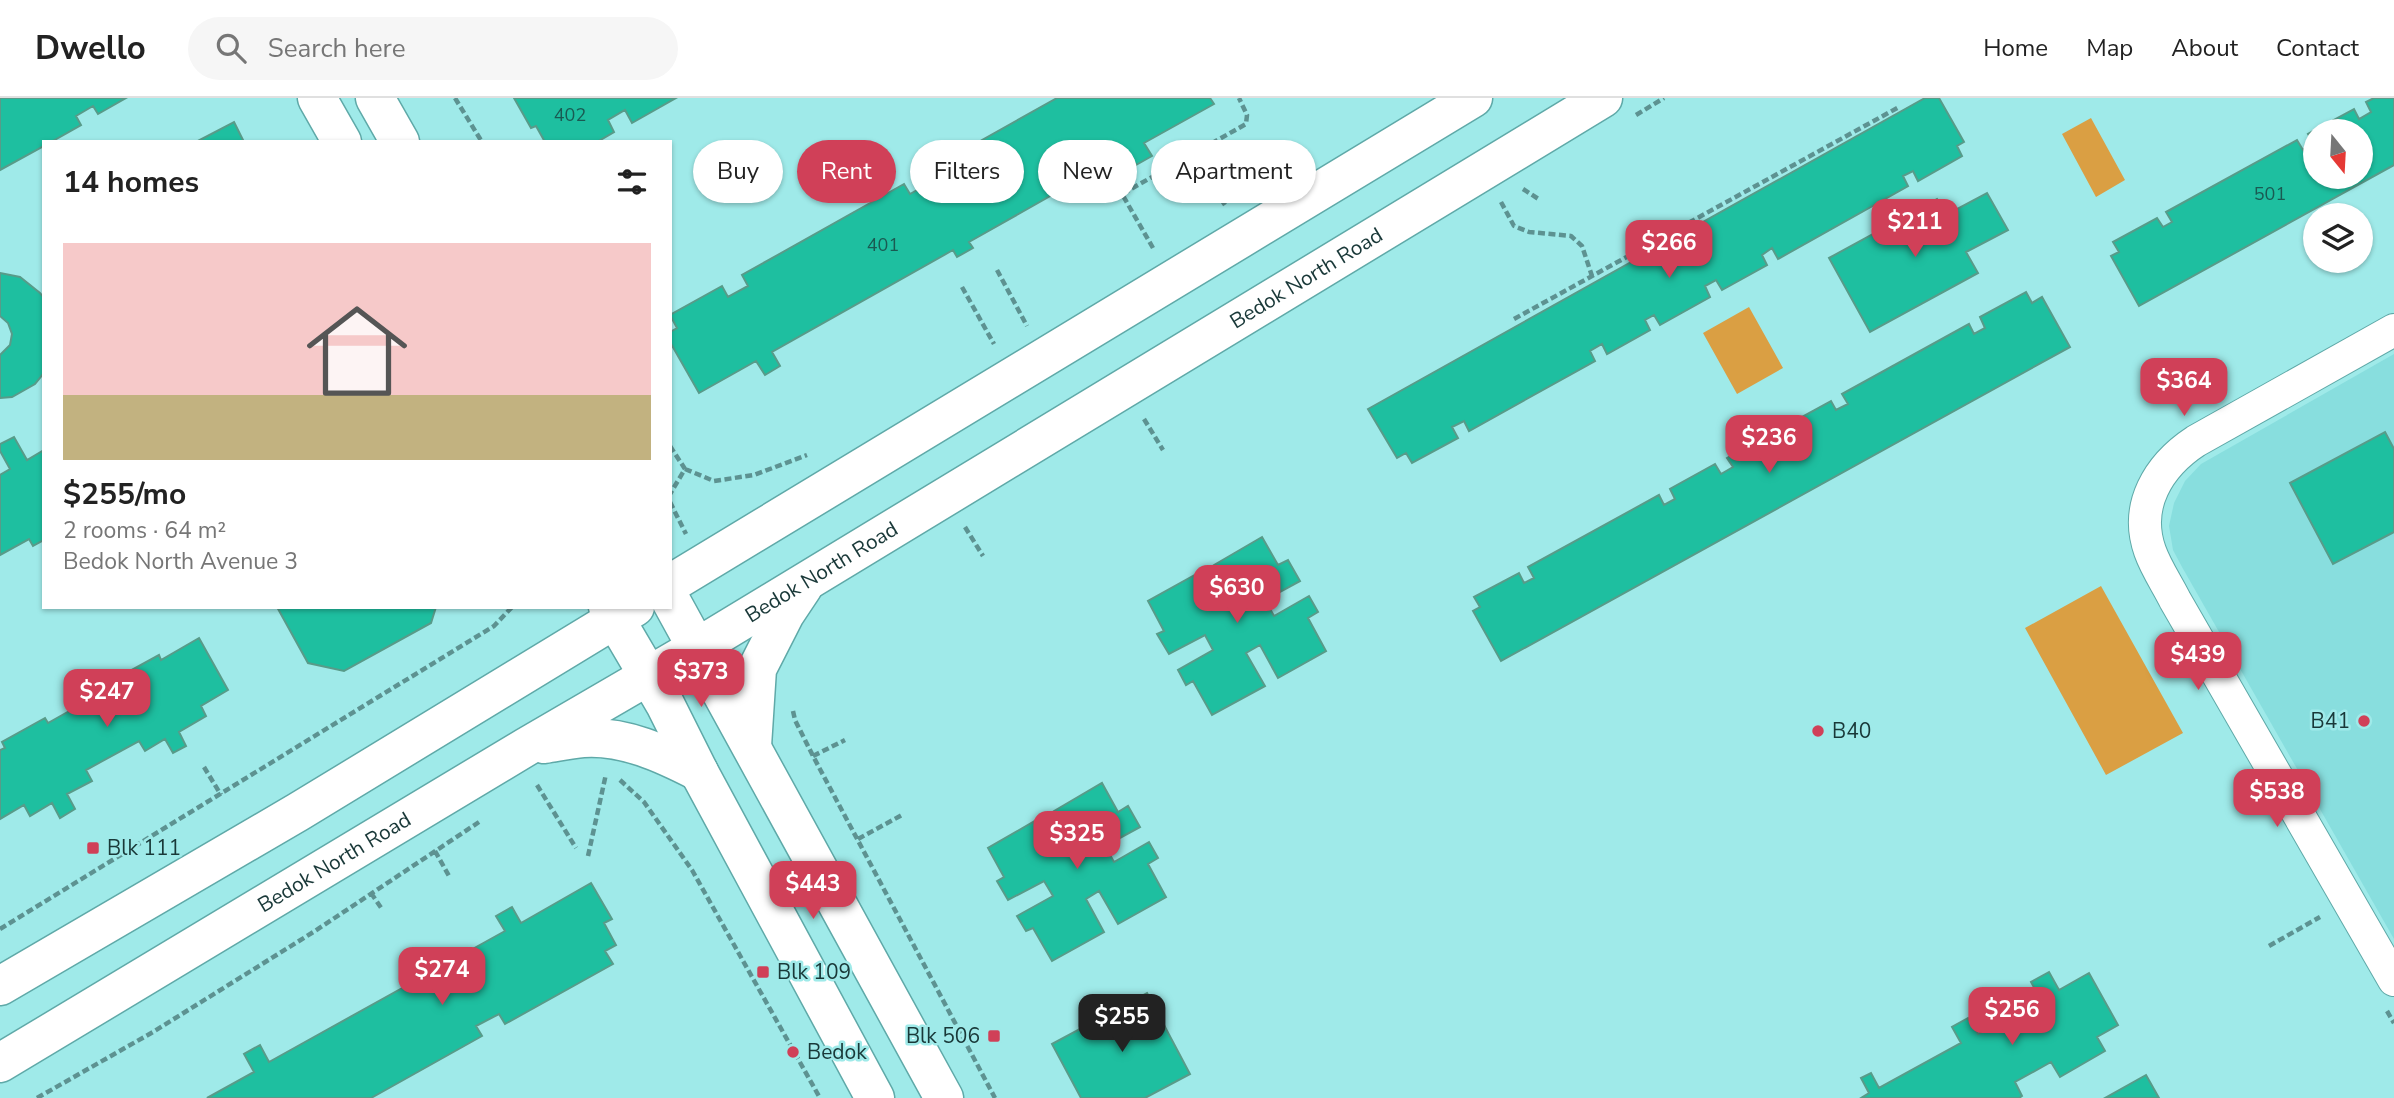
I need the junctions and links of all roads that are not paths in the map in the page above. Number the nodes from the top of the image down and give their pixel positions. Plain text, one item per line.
1 (317, 98) edge
2 (375, 98) edge
3 (1473, 98) edge
4 (1603, 98) edge
5 (341, 140) edge
6 (399, 140) edge
7 (2394, 330) edge
8 (806, 582) junction
9 (672, 583) edge
10 (672, 602) edge
11 (620, 612) edge
12 (698, 647) junction
13 (648, 677) junction
14 (752, 746) junction
15 (526, 747) junction
16 (699, 772) junction
17 (0, 986) edge
18 (2388, 990) edge
19 (0, 1063) edge
20 (875, 1098) edge
21 (944, 1098) edge

1 - 5 main road
2 - 6 main road
3 - 9 main road
4 - 8 main road, Bedok North Road
7 - 18 street
8 - 12 main road, Bedok North Road
8 - 14 main road
10 - 12 main road
11 - 13 main road
11 - 17 main road
12 - 13 main road, Bedok North Road
12 - 14 main road
13 - 15 main road, Bedok North Road
13 - 16 main road
14 - 21 main road
15 - 16 main road
15 - 19 main road, Bedok North Road
16 - 20 main road

